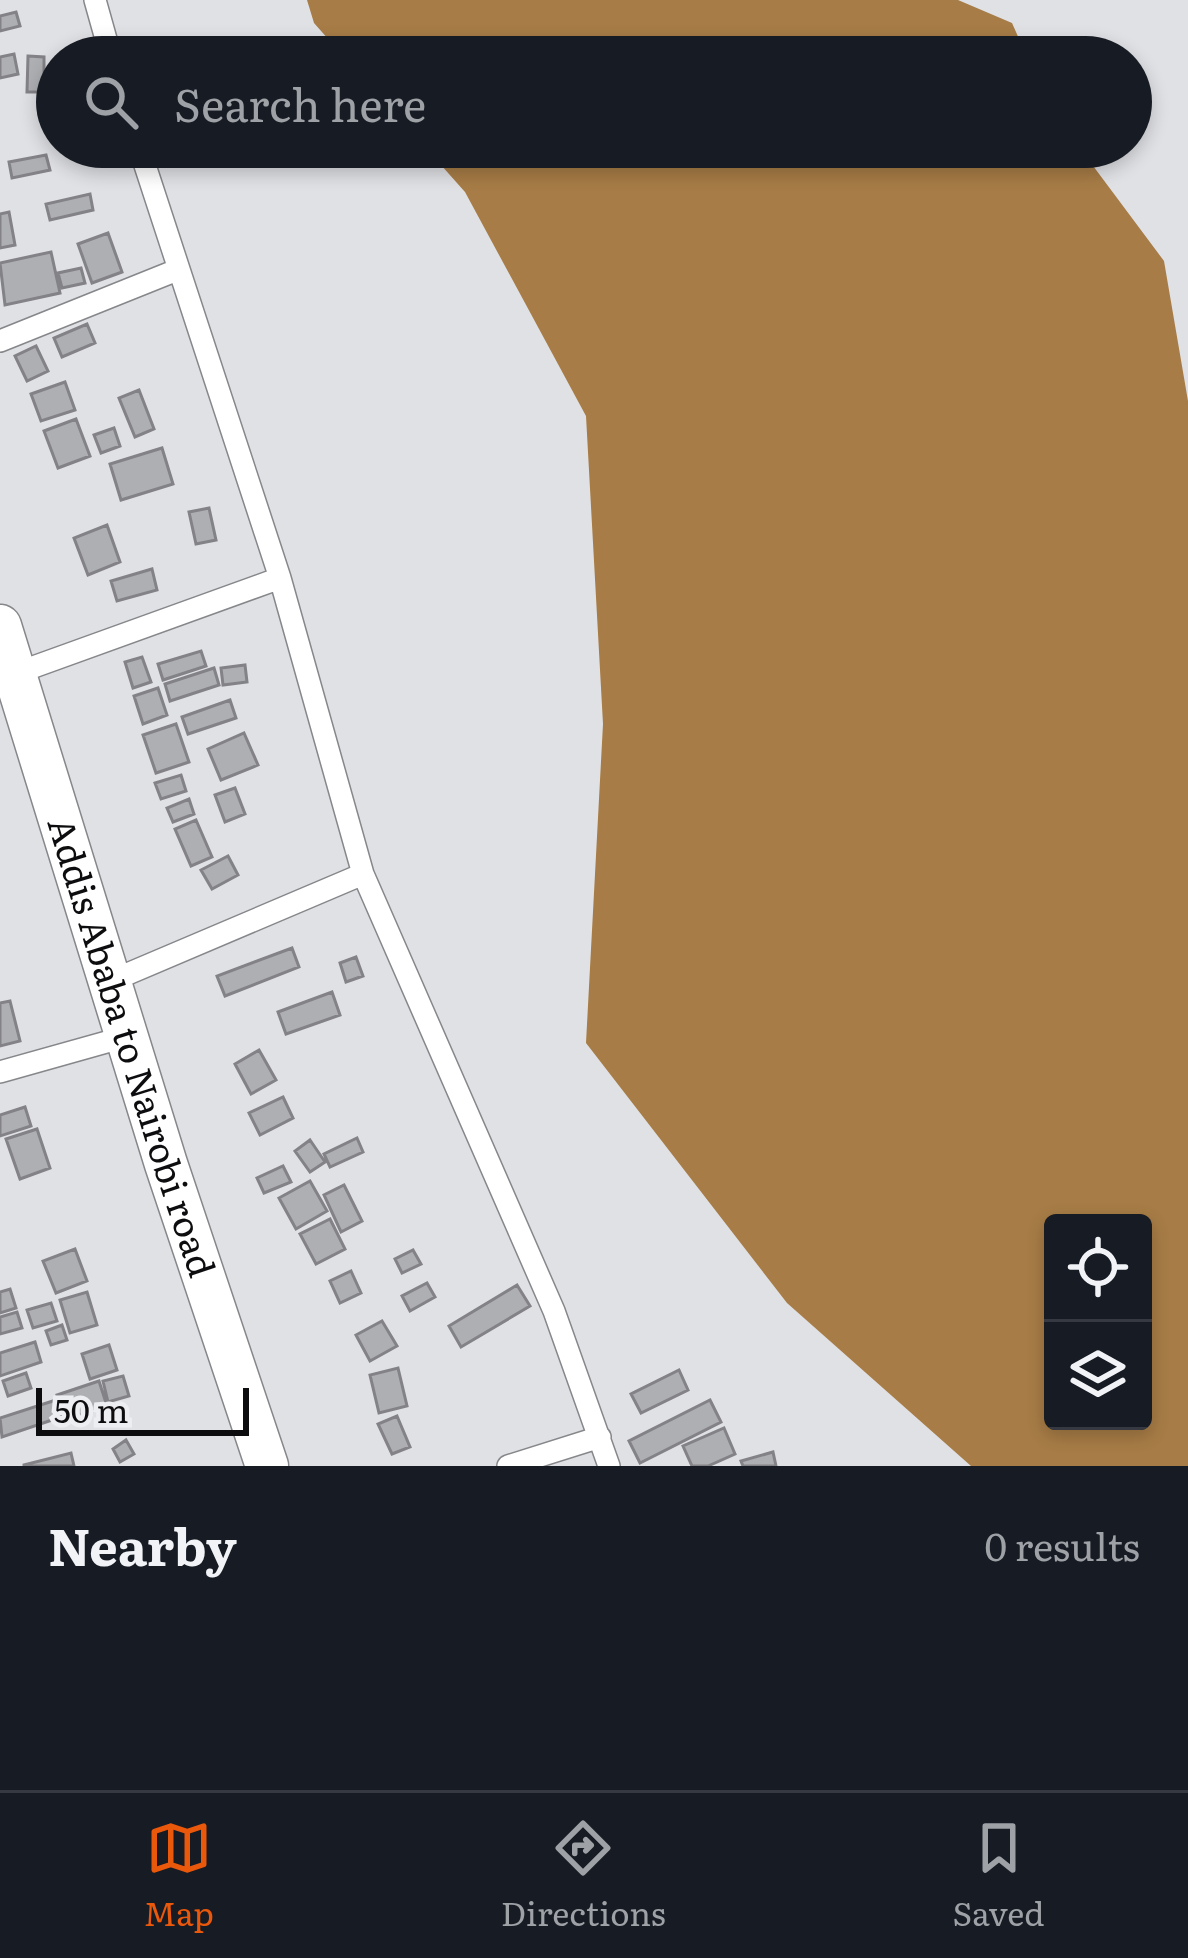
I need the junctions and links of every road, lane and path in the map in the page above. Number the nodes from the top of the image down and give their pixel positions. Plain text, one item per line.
1 (95, 0) edge
2 (105, 36) edge
3 (145, 168) edge
4 (177, 270) junction
5 (0, 341) edge
6 (280, 578) junction
7 (0, 626) edge
8 (14, 674) junction
9 (363, 874) junction
10 (110, 981) junction
11 (128, 1036) junction
12 (0, 1072) edge
13 (600, 1437) junction
14 (267, 1466) edge
15 (508, 1466) edge
16 (609, 1466) edge

1 - 2 street
3 - 4 street
4 - 5 street
4 - 6 street
6 - 8 street
6 - 9 street
7 - 8 highway, Addis Ababa to Nairobi road
8 - 10 highway, Addis Ababa to Nairobi road
9 - 10 street
9 - 13 street
10 - 11 highway, Addis Ababa to Nairobi road
11 - 12 street
11 - 14 highway, Addis Ababa to Nairobi road
13 - 15 street
13 - 16 street

